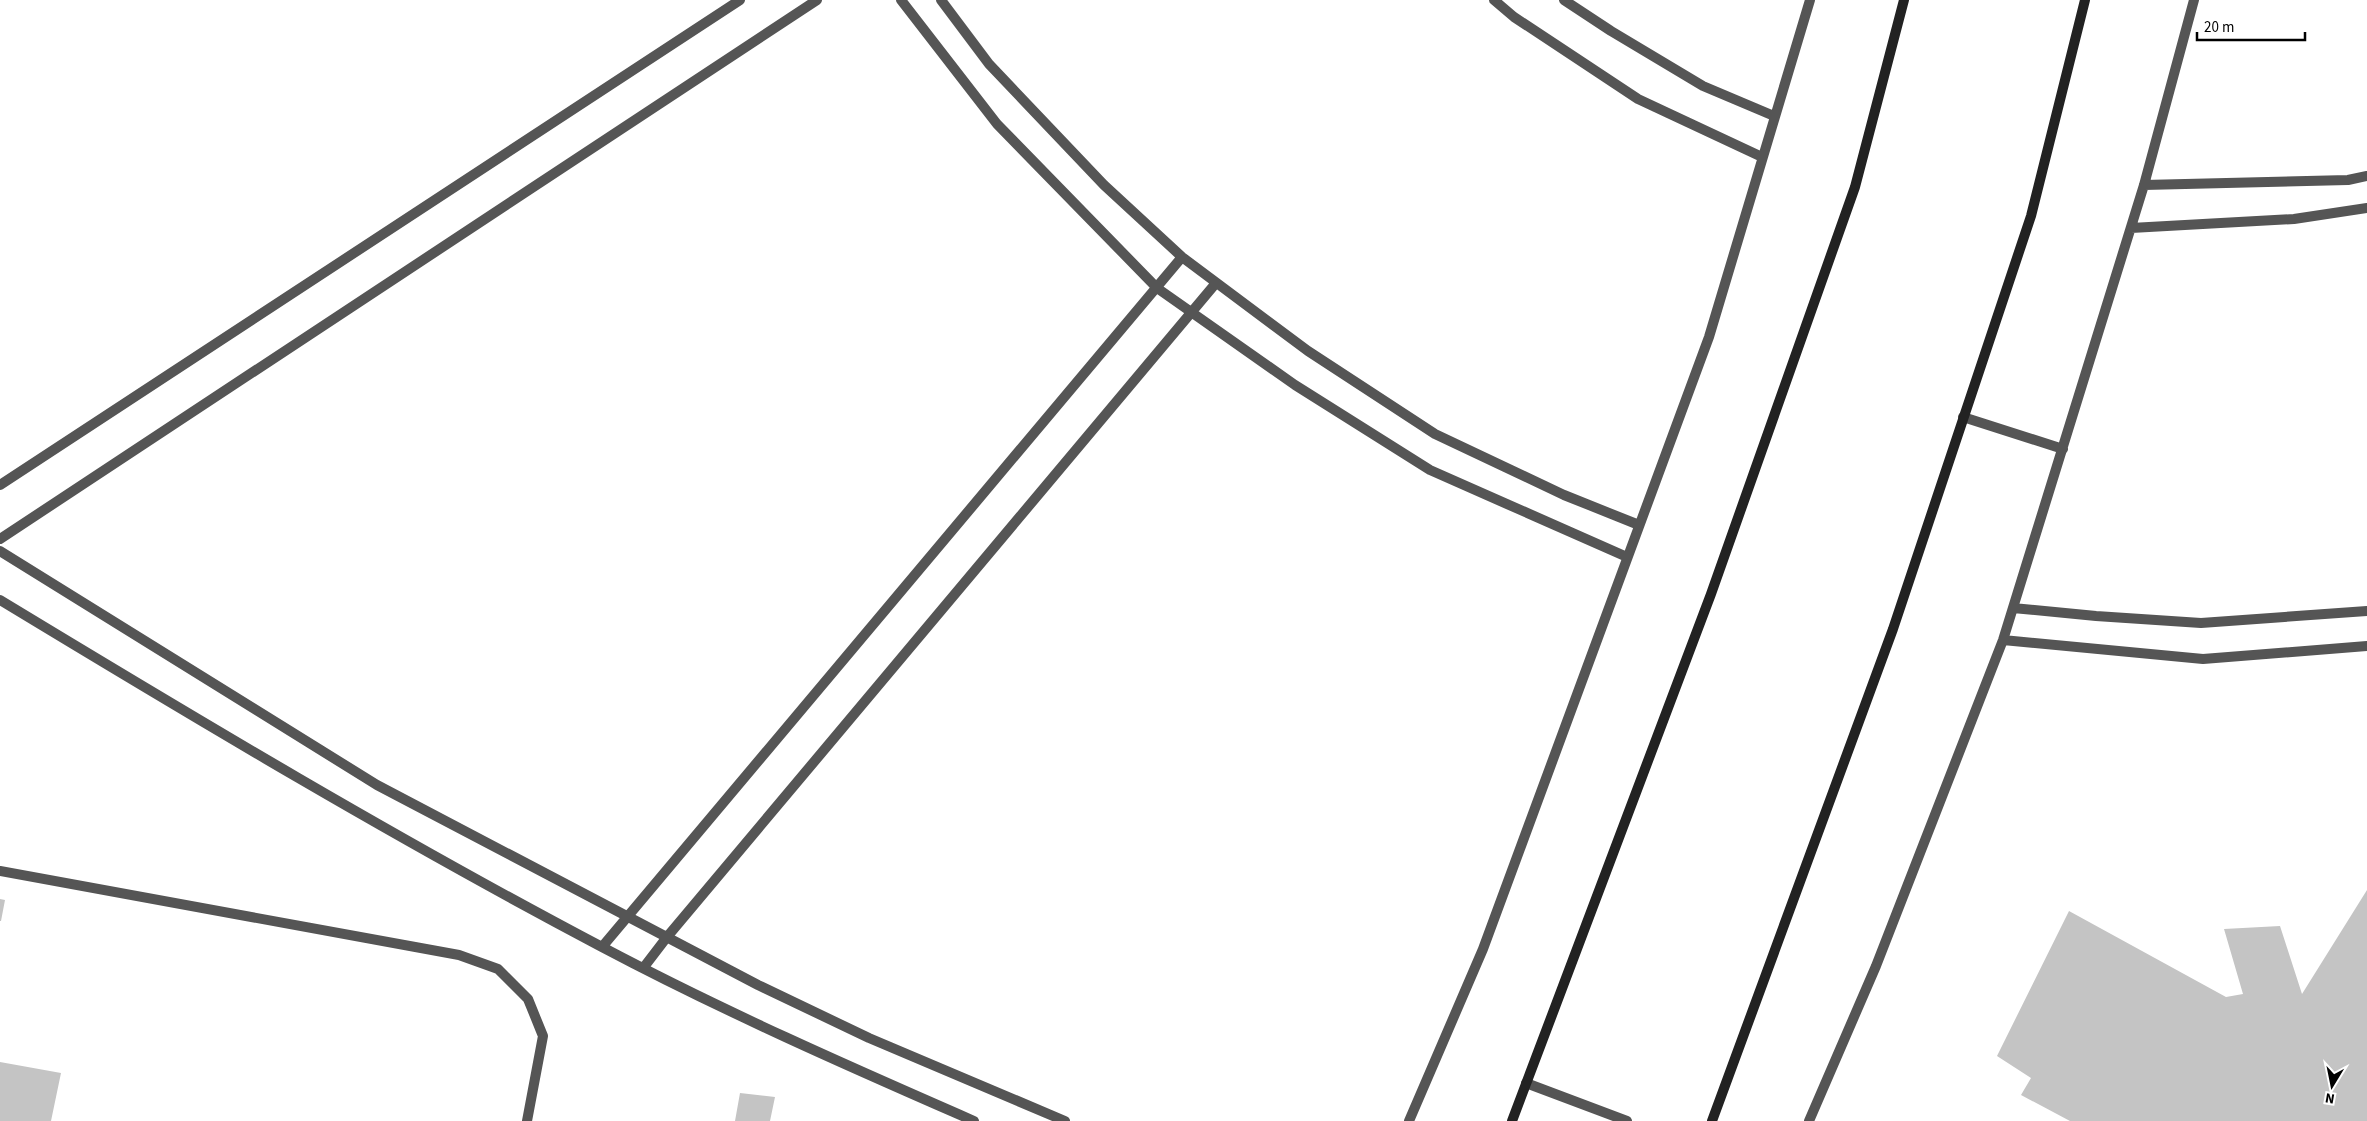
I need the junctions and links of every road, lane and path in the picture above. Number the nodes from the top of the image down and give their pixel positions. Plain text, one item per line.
1 (740, 0) edge
2 (817, 0) edge
3 (901, 0) edge
4 (941, 0) edge
5 (1494, 0) edge
6 (1564, 0) edge
7 (1810, 0) edge
8 (1904, 0) edge
9 (2085, 0) edge
10 (2194, 0) edge
11 (1774, 116) junction
12 (1762, 157) junction
13 (2367, 176) edge
14 (2144, 185) junction
15 (2367, 208) edge
16 (2131, 228) junction
17 (1182, 257) junction
18 (1216, 282) junction
19 (1156, 288) junction
20 (1193, 313) junction
21 (1963, 417) junction
22 (2063, 449) junction
23 (0, 485) edge
24 (1639, 525) junction
25 (0, 539) edge
26 (0, 551) edge
27 (1628, 557) junction
28 (0, 600) edge
29 (2013, 608) junction
30 (2367, 611) edge
31 (2003, 640) junction
32 (2367, 646) edge
33 (0, 871) edge
34 (627, 917) junction
35 (667, 937) junction
36 (602, 947) junction
37 (644, 967) junction
38 (1526, 1083) junction
39 (527, 1121) edge
40 (974, 1121) edge
41 (1065, 1121) edge
42 (1409, 1121) edge
43 (1512, 1121) edge
44 (1627, 1121) edge
45 (1712, 1121) edge
46 (1809, 1121) edge

1 - 23 street
2 - 25 street
3 - 19 street
4 - 17 street
5 - 12 street
6 - 11 street
7 - 11 street
8 - 38 main road
9 - 21 main road
10 - 14 street
11 - 12 street
12 - 24 street
13 - 14 street
14 - 16 street
15 - 16 street
16 - 22 street
17 - 18 street
17 - 19 street
18 - 20 street
18 - 24 street
19 - 20 street
19 - 34 street
20 - 27 street
20 - 35 street
21 - 22 street
21 - 45 main road
22 - 29 street
24 - 27 street
26 - 34 street
27 - 42 street
28 - 36 street
29 - 30 street
29 - 31 street
31 - 32 street
31 - 46 street
33 - 39 street
34 - 35 street
34 - 36 street
35 - 37 street
35 - 41 street
36 - 37 street
37 - 40 street
38 - 43 main road
38 - 44 street

